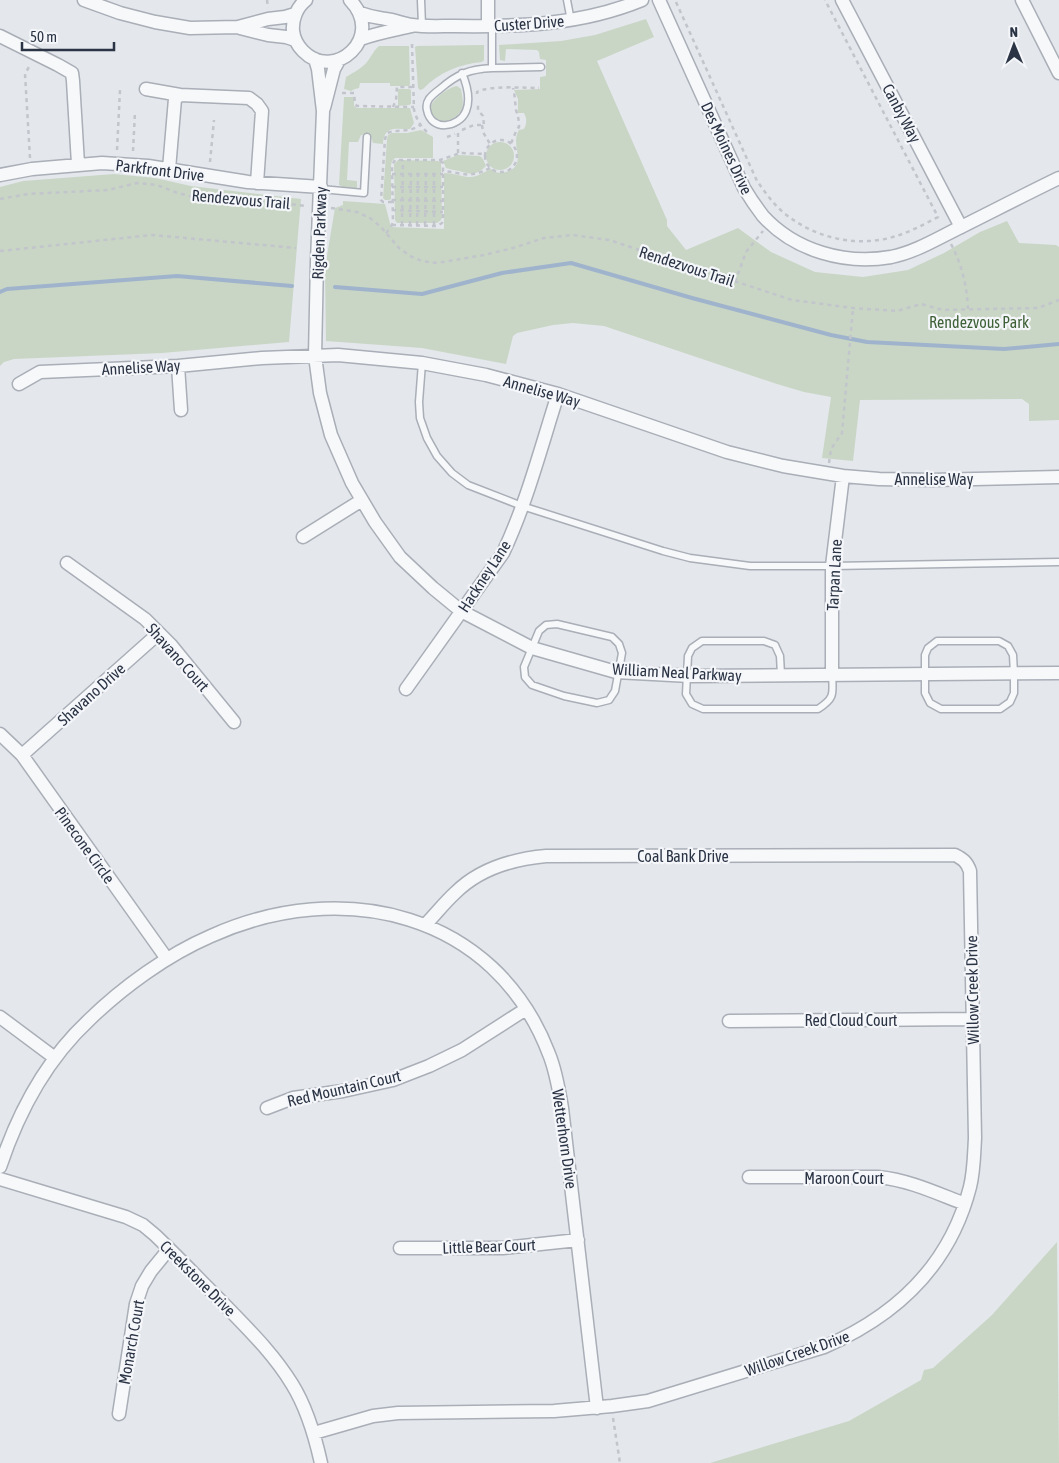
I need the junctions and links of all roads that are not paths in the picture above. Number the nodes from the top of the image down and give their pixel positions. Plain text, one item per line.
1 (84, 0) edge
2 (306, 0) edge
3 (350, 0) edge
4 (421, 0) edge
5 (488, 0) edge
6 (566, 0) edge
7 (642, 0) edge
8 (659, 0) edge
9 (842, 0) edge
10 (1022, 0) edge
11 (110, 5) edge
12 (360, 13) junction
13 (295, 14) junction
14 (571, 21) junction
15 (418, 25) junction
16 (490, 26) junction
17 (238, 27) junction
18 (0, 36) edge
19 (361, 39) junction
20 (295, 40) junction
21 (315, 59) junction
22 (339, 60) junction
23 (541, 67) dead end
24 (492, 68) junction
25 (1059, 73) edge
26 (462, 74) junction
27 (146, 89) dead end
28 (180, 95) junction
29 (323, 112) junction
30 (367, 137) dead end
31 (78, 164) junction
32 (169, 169) junction
33 (0, 175) edge
34 (1059, 178) edge
35 (256, 183) junction
36 (321, 188) junction
37 (961, 227) junction
38 (315, 356) junction
39 (422, 363) junction
40 (178, 366) junction
41 (19, 384) dead end
42 (558, 394) junction
43 (181, 410) dead end
44 (843, 476) junction
45 (1059, 477) edge
46 (362, 500) junction
47 (522, 506) junction
48 (303, 537) dead end
49 (1059, 562) edge
50 (67, 564) dead end
51 (832, 566) junction
52 (461, 610) junction
53 (159, 633) junction
54 (532, 648) junction
55 (619, 672) junction
56 (925, 674) junction
57 (1014, 674) junction
58 (1059, 674) edge
59 (687, 675) junction
60 (781, 675) junction
61 (832, 675) junction
62 (406, 689) dead end
63 (234, 722) dead end
64 (0, 734) edge
65 (22, 755) junction
66 (963, 858) joint
67 (425, 925) junction
68 (167, 959) junction
69 (526, 1009) junction
70 (0, 1017) edge
71 (973, 1019) junction
72 (729, 1021) dead end
73 (56, 1058) junction
74 (267, 1108) dead end
75 (0, 1167) edge
76 (750, 1178) dead end
77 (0, 1179) edge
78 (965, 1204) junction
79 (578, 1240) junction
80 (400, 1248) dead end
81 (169, 1249) junction
82 (597, 1408) junction
83 (119, 1414) dead end
84 (314, 1432) junction
85 (321, 1463) edge

1 - 11 street
2 - 13 street
3 - 12 street
4 - 15 lane
5 - 16 street
6 - 14 lane
7 - 14 street, Custer Drive
8 - 37 street, Des Moines Drive
9 - 37 street, Canby Way
10 - 25 street
11 - 17 street
12 - 15 street, Custer Drive
12 - 19 street
13 - 17 street
13 - 20 street
14 - 16 street, Custer Drive
15 - 16 street, Custer Drive
15 - 19 street, Custer Drive
16 - 24 lane
17 - 20 street
18 - 31 street
19 - 22 street
20 - 21 street
21 - 22 street
21 - 29 street, Rigden Parkway
22 - 29 street, Rigden Parkway
23 - 24 lane
24 - 26 lane
26 - 26 lane
27 - 28 street
28 - 32 street
28 - 35 street
29 - 36 street, Rigden Parkway
30 - 36 lane
31 - 32 street, Parkfront Drive
31 - 33 street, Parkfront Drive
32 - 35 street, Parkfront Drive
34 - 37 street, Des Moines Drive
35 - 36 street, Parkfront Drive
36 - 38 street, Rigden Parkway
38 - 39 street, Annelise Way
38 - 40 street, Annelise Way
38 - 46 street, William Neal Parkway
39 - 42 street, Annelise Way
39 - 47 lane
40 - 41 street, Annelise Way
40 - 43 street
42 - 44 street, Annelise Way
42 - 47 street, Hackney Lane
44 - 45 street, Annelise Way
44 - 51 street, Tarpan Lane
46 - 48 street
46 - 52 street, William Neal Parkway
47 - 51 lane
47 - 52 street, Hackney Lane
49 - 51 lane
50 - 53 street, Shavano Court
51 - 61 street, Tarpan Lane
52 - 54 street, William Neal Parkway
52 - 62 street, Hackney Lane
53 - 63 street, Shavano Court
53 - 65 street, Shavano Drive
54 - 55 street, William Neal Parkway
54 - 55 lane
54 - 55 lane
55 - 59 street, William Neal Parkway
56 - 57 street, William Neal Parkway
56 - 57 lane
56 - 57 lane
56 - 61 street, William Neal Parkway
57 - 58 street, William Neal Parkway
59 - 60 street, William Neal Parkway
59 - 60 lane
59 - 61 lane
60 - 61 street, William Neal Parkway
64 - 65 street, Pinecone Circle
65 - 68 street, Pinecone Circle
66 - 67 street, Coal Bank Drive
66 - 71 street, Willow Creek Drive
67 - 68 street, Wetterhorn Drive
67 - 69 street, Wetterhorn Drive
68 - 73 street, Wetterhorn Drive
69 - 74 street, Red Mountain Court
69 - 79 street, Wetterhorn Drive
70 - 73 street
71 - 72 street, Red Cloud Court
71 - 78 street, Willow Creek Drive
73 - 75 street, Wetterhorn Drive
76 - 78 street, Maroon Court
77 - 81 street, Creekstone Drive
78 - 82 street, Willow Creek Drive
79 - 80 street, Little Bear Court
79 - 82 street, Wetterhorn Drive
81 - 83 street, Monarch Court
81 - 84 street, Creekstone Drive
82 - 84 street, Willow Creek Drive
84 - 85 street, Creekstone Drive

